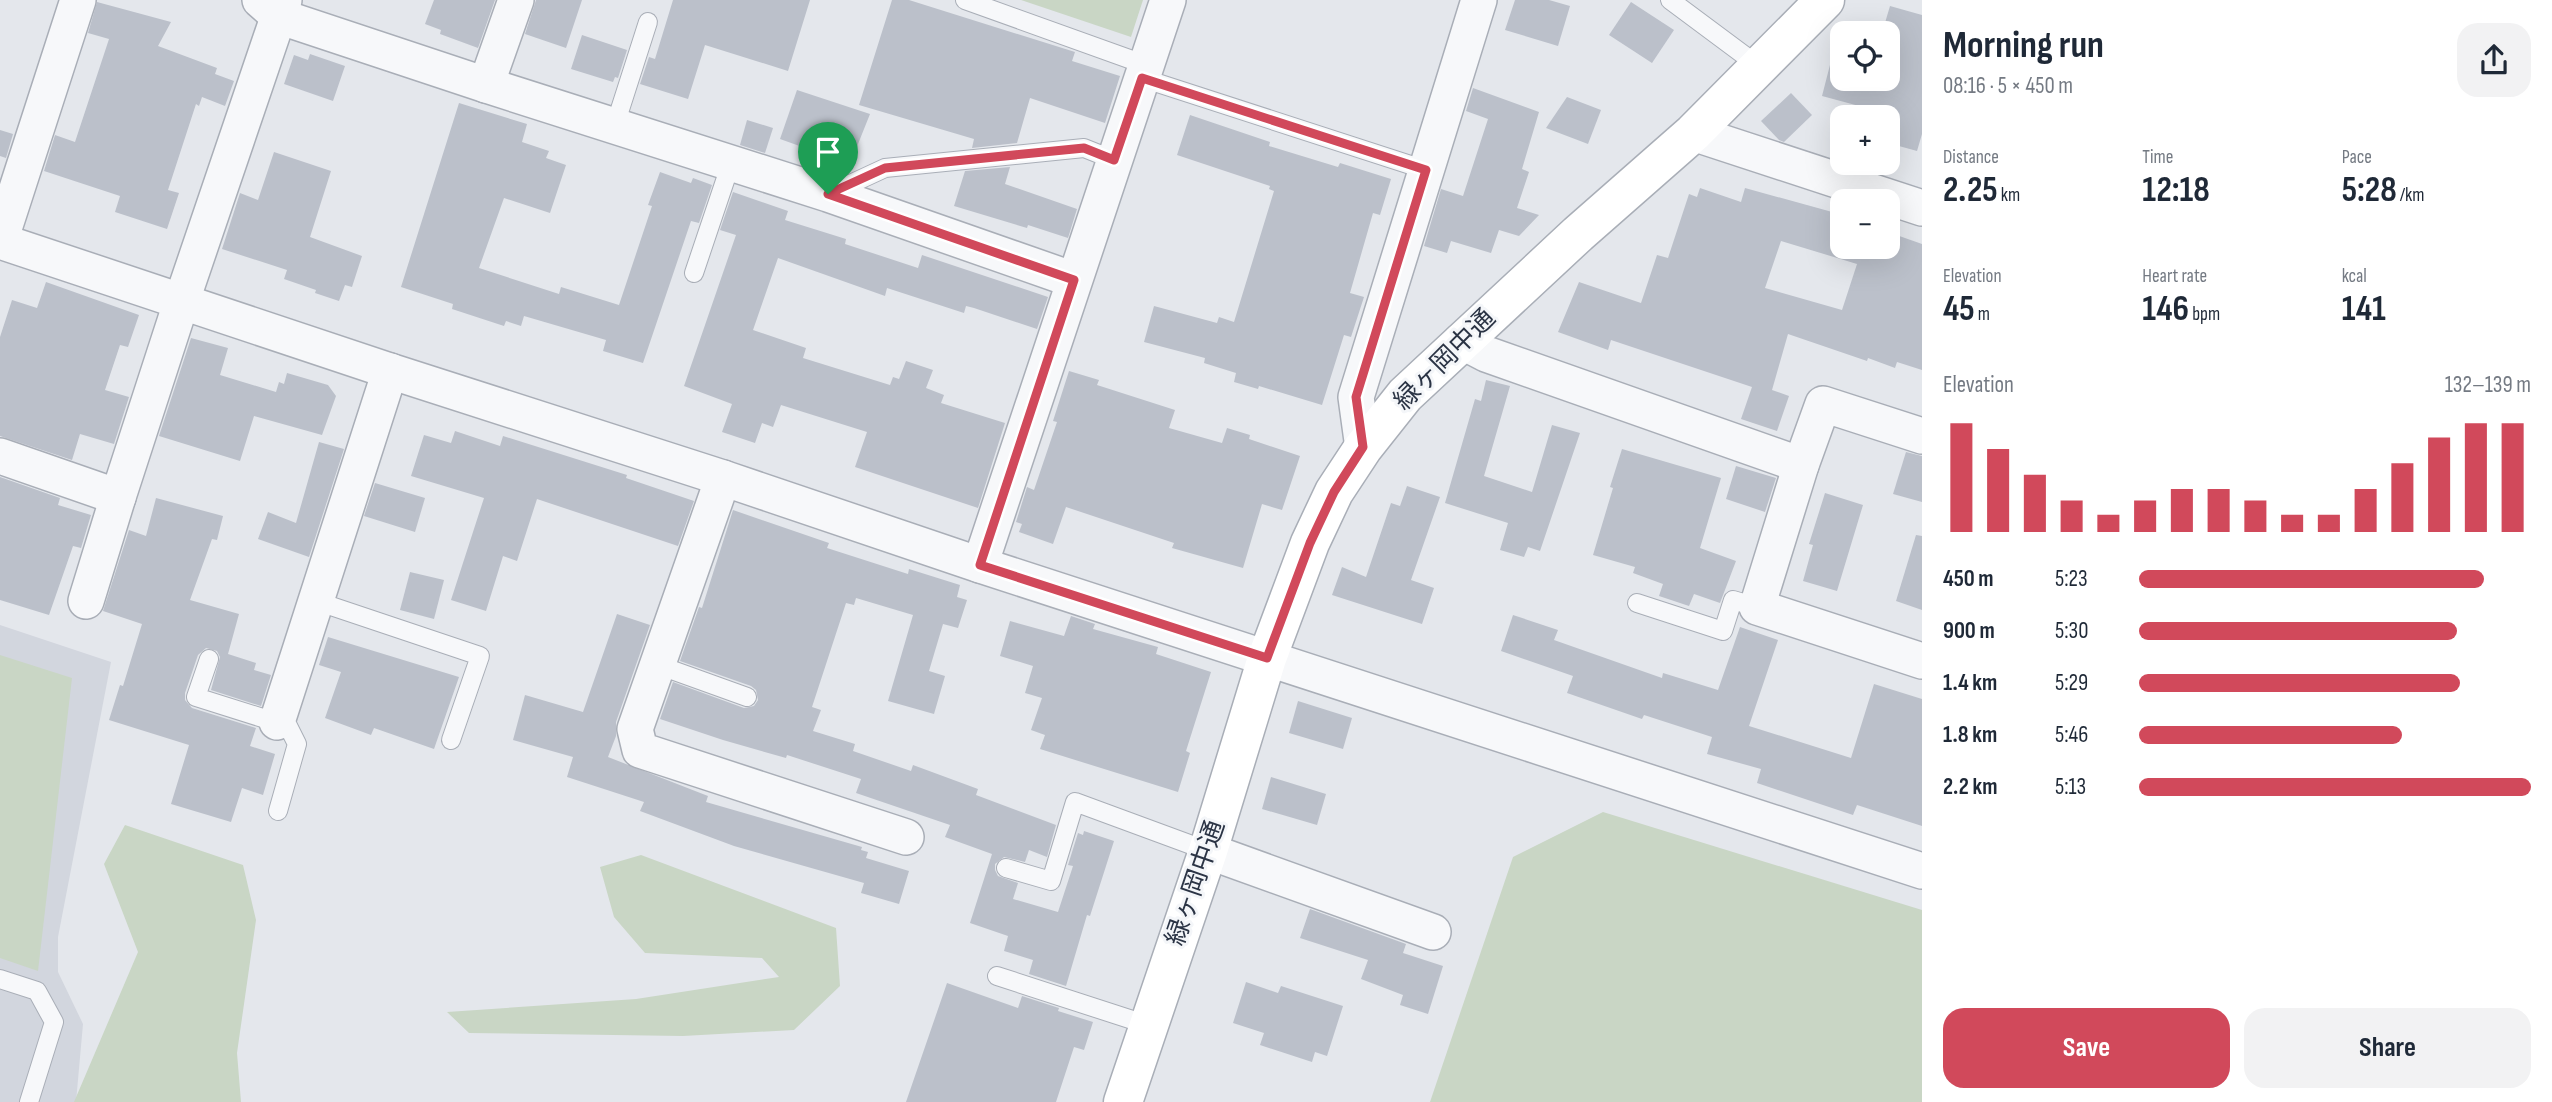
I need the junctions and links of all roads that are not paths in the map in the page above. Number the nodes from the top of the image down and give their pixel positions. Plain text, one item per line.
1 (78, 0) edge
2 (516, 0) edge
3 (965, 0) edge
4 (1168, 0) edge
5 (1479, 0) edge
6 (1670, 0) edge
7 (1825, 0) edge
8 (274, 5) edge
9 (648, 22) dead end
10 (1760, 67) junction
11 (1144, 71) junction
12 (486, 85) junction
13 (615, 125) junction
14 (1693, 133) junction
15 (1114, 160) junction
16 (731, 163) junction
17 (1426, 170) junction
18 (828, 194) junction
19 (1922, 208) edge
20 (0, 241) edge
21 (694, 273) dead end
22 (1074, 280) junction
23 (181, 303) junction
24 (1461, 341) junction
25 (390, 371) junction
26 (1922, 436) edge
27 (1363, 447) junction
28 (0, 456) edge
29 (1801, 465) junction
30 (723, 478) junction
31 (118, 498) junction
32 (980, 565) junction
33 (86, 601) dead end
34 (316, 601) junction
35 (1637, 603) dead end
36 (1757, 607) junction
37 (1267, 658) junction
38 (209, 659) dead end
39 (1922, 661) edge
40 (658, 665) junction
41 (747, 697) dead end
42 (277, 722) junction
43 (451, 740) dead end
44 (278, 811) dead end
45 (906, 837) dead end
46 (1208, 851) junction
47 (1006, 868) dead end
48 (1922, 871) edge
49 (1433, 932) dead end
50 (997, 976) dead end
51 (0, 979) edge
52 (1148, 1025) junction
53 (29, 1102) edge
54 (1123, 1102) edge

1 - 20 street
2 - 12 street
3 - 11 lane
4 - 11 street
5 - 17 street
6 - 10 lane
7 - 10 street, 緑ヶ岡中通
8 - 12 street
8 - 23 street
9 - 13 lane
10 - 14 street, 緑ヶ岡中通
11 - 15 street
11 - 17 lane
12 - 13 street
13 - 16 street
14 - 19 street
14 - 24 street, 緑ヶ岡中通
15 - 18 lane
15 - 22 street
16 - 18 street
16 - 21 lane
17 - 27 street
18 - 22 street
20 - 23 street
22 - 32 street
23 - 25 street
23 - 31 street
24 - 27 street, 緑ヶ岡中通
24 - 29 street
25 - 30 street
25 - 34 street
26 - 29 street
27 - 37 street, 緑ヶ岡中通
28 - 31 street
29 - 36 street
30 - 32 street
30 - 40 street
31 - 33 street
32 - 37 street
34 - 42 street
34 - 43 lane
35 - 36 lane
36 - 39 street
37 - 46 street, 緑ヶ岡中通
37 - 48 street
38 - 42 lane
40 - 41 lane
40 - 45 street
42 - 44 lane
46 - 47 lane
46 - 49 street
46 - 52 street, 緑ヶ岡中通
50 - 52 lane
51 - 53 lane
52 - 54 street, 緑ヶ岡中通

